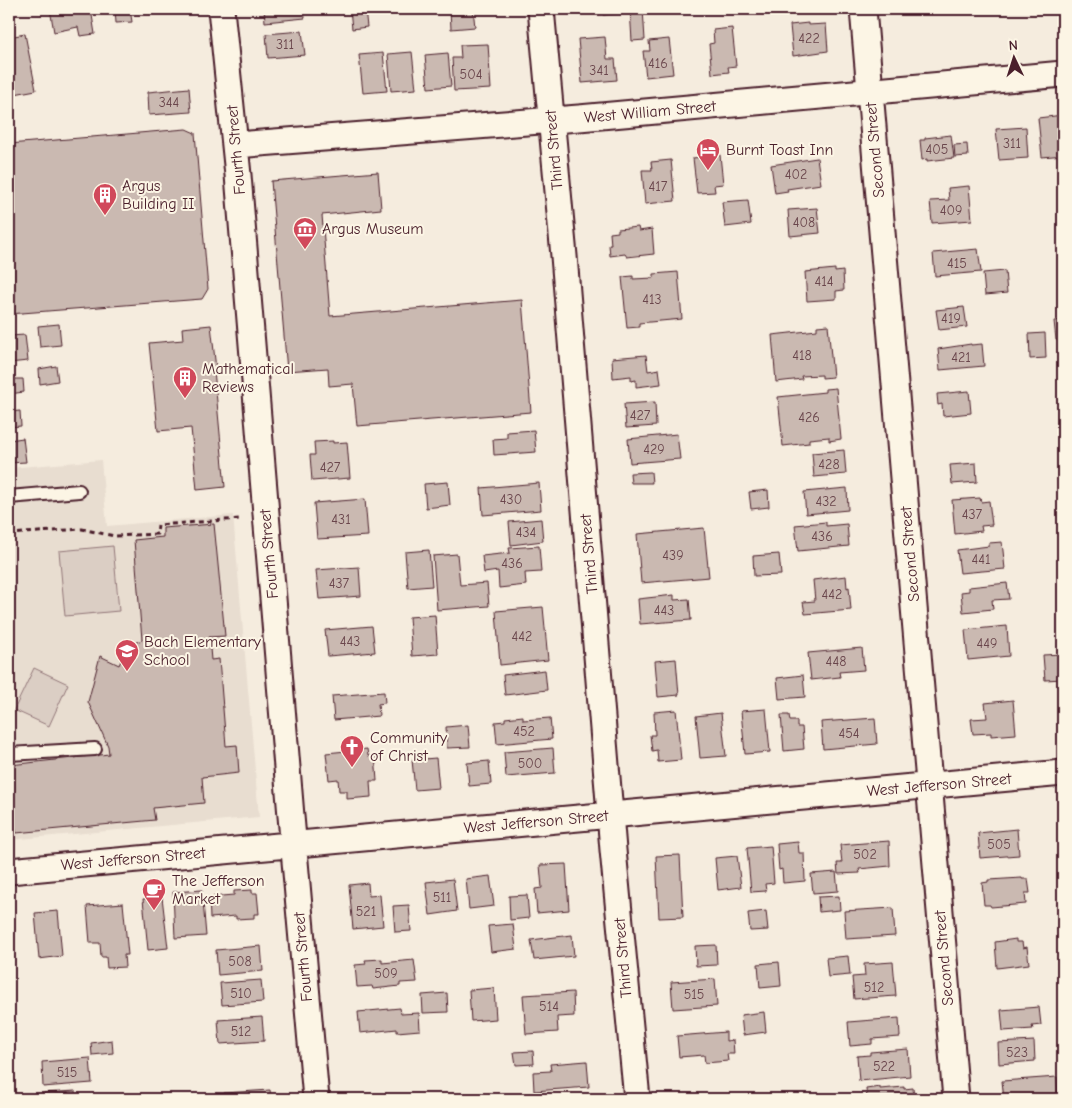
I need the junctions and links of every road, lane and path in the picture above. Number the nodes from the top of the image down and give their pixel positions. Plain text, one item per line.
1 (221, 9) edge
2 (541, 9) edge
3 (863, 9) edge
4 (1063, 74) edge
5 (870, 92) junction
6 (552, 120) junction
7 (236, 145) junction
8 (79, 490) dead end
9 (9, 497) edge
10 (239, 519) dead end
11 (9, 534) edge
12 (95, 749) dead end
13 (9, 754) edge
14 (1063, 772) edge
15 (929, 786) junction
16 (610, 816) junction
17 (293, 844) junction
18 (9, 871) edge
19 (316, 1099) edge
20 (637, 1099) edge
21 (956, 1099) edge

1 - 7 street, Fourth Street
2 - 6 street, Third Street
3 - 5 street, Second Street
4 - 5 street, West William Street
5 - 6 street, West William Street
5 - 15 street, Second Street
6 - 7 street, West William Street
6 - 16 street, Third Street
7 - 17 street, Fourth Street
8 - 9 lane
10 - 11 path
12 - 13 lane
14 - 15 street, West Jefferson Street
15 - 16 street, West Jefferson Street
15 - 21 street, Second Street
16 - 17 street, West Jefferson Street
16 - 20 street, Third Street
17 - 18 street, West Jefferson Street
17 - 19 street, Fourth Street

